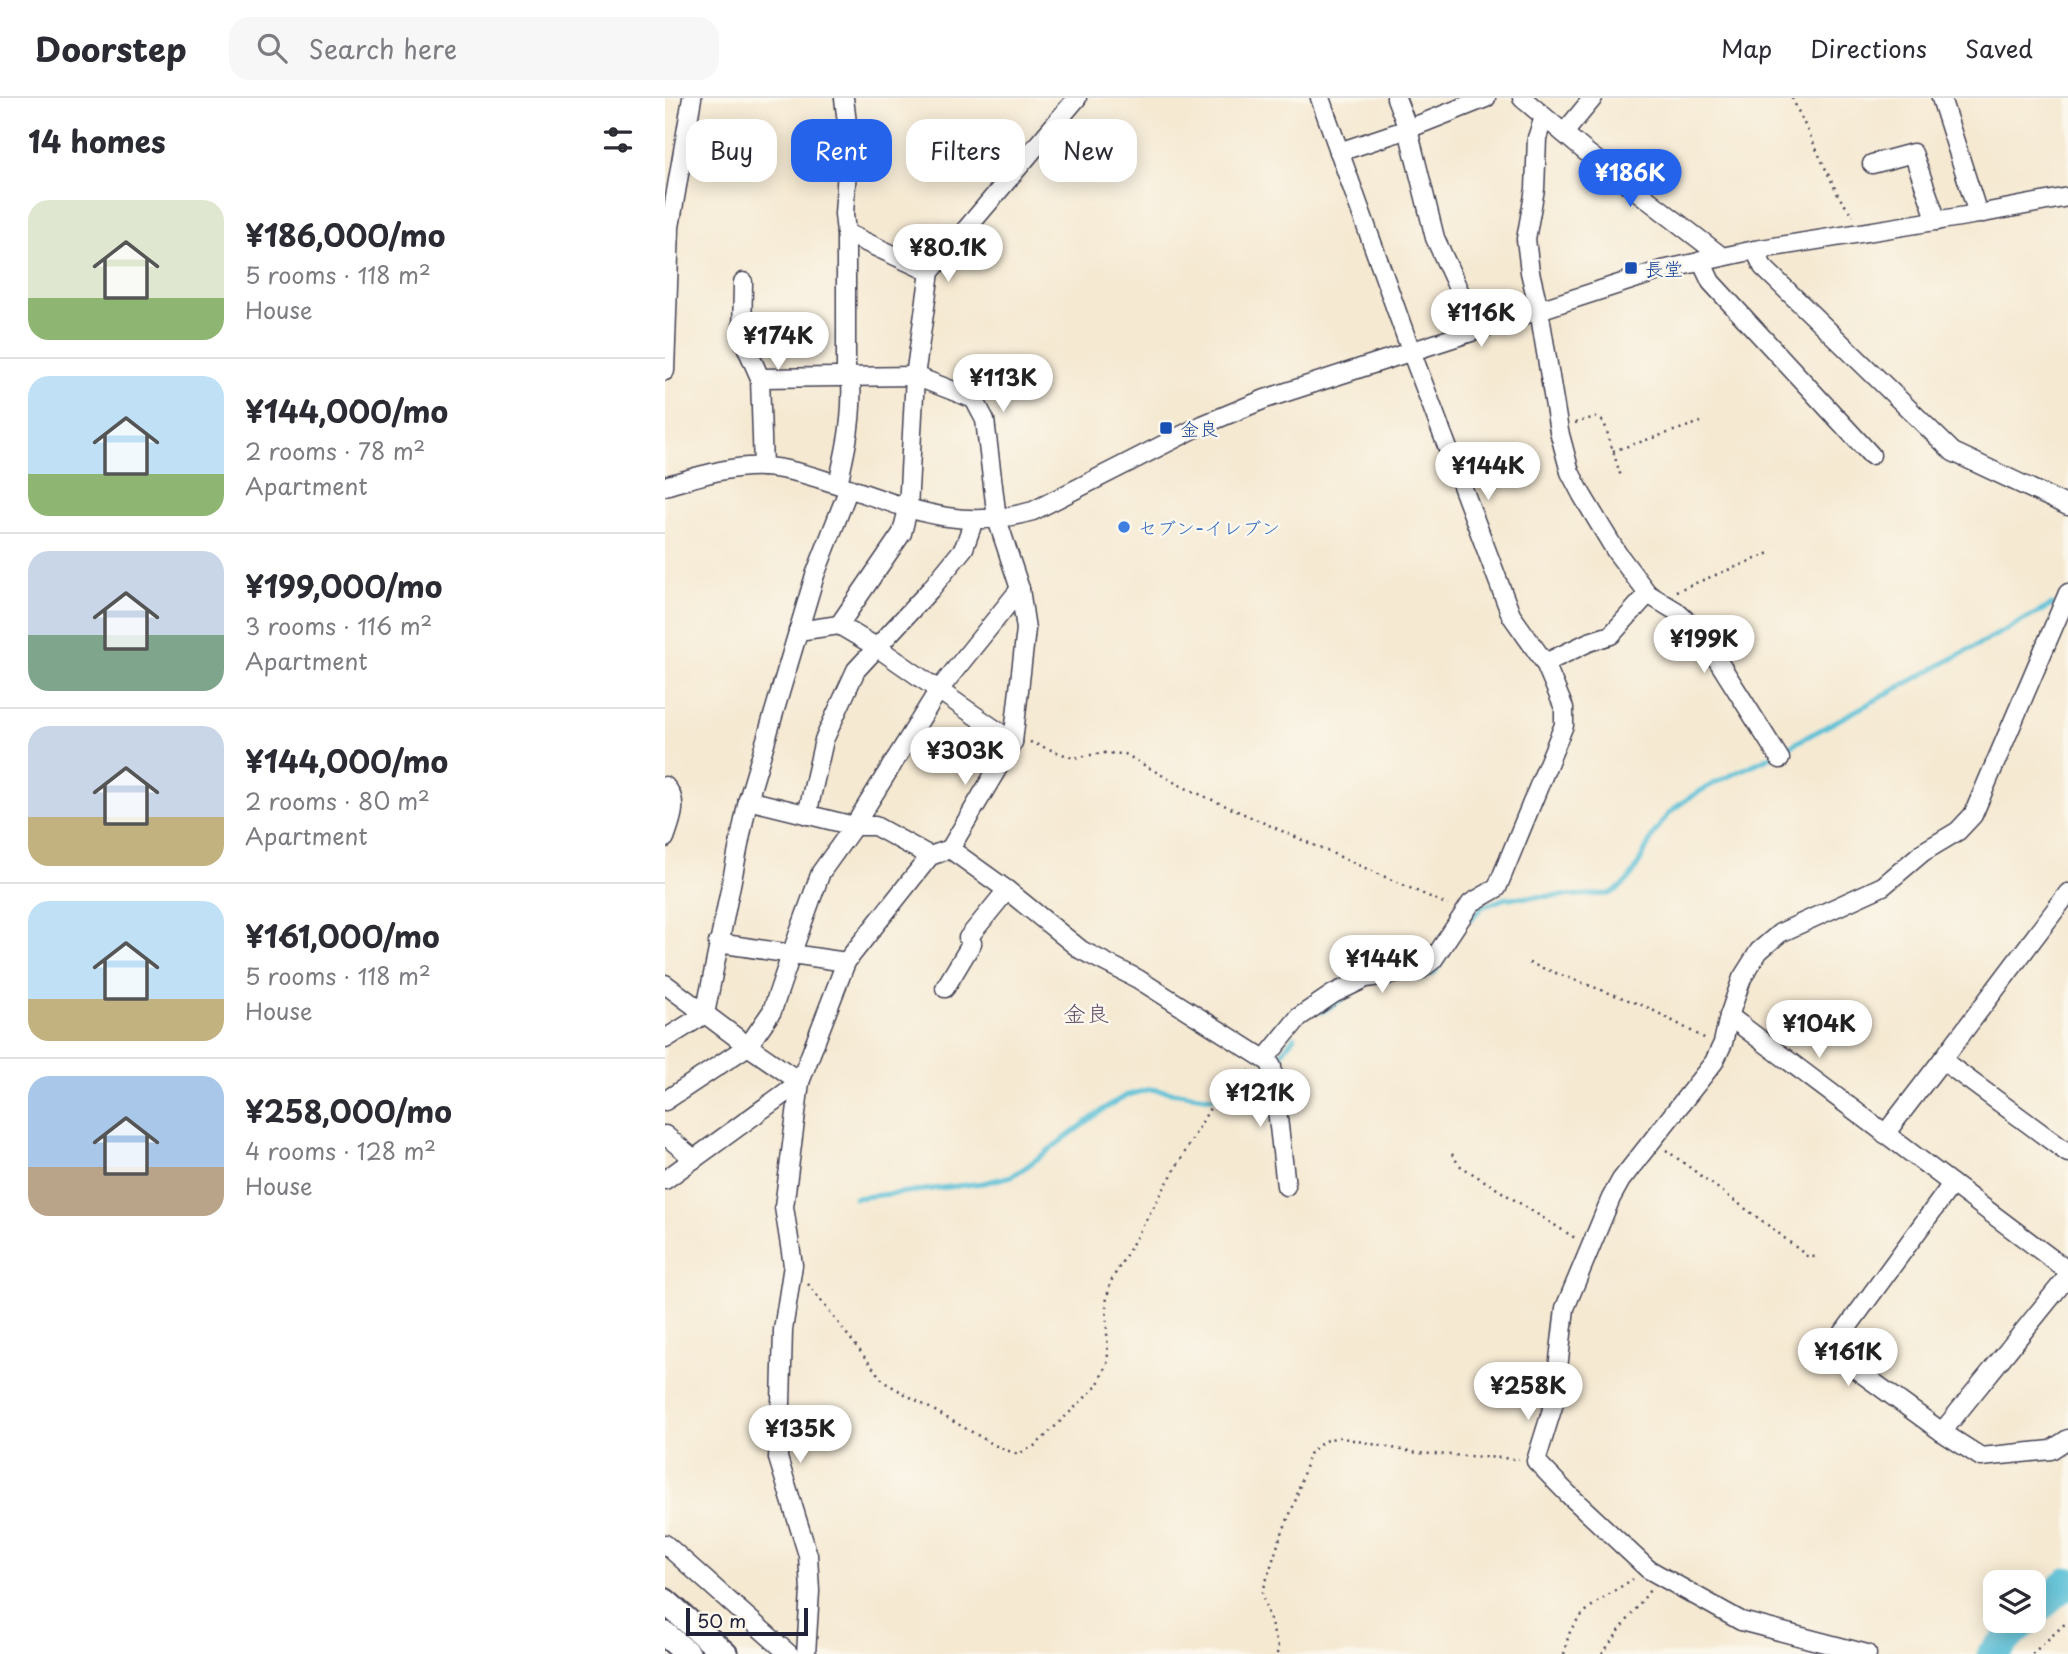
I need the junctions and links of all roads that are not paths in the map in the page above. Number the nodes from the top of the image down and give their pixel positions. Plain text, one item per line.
1 (692, 98) edge
2 (844, 98) edge
3 (1077, 98) edge
4 (1320, 98) edge
5 (1396, 98) edge
6 (1486, 98) edge
7 (1523, 98) edge
8 (1593, 98) edge
9 (1941, 98) edge
10 (1544, 117) junction
11 (1408, 130) junction
12 (1565, 133) junction
13 (1339, 152) junction
14 (1872, 164) dead end
15 (2068, 197) edge
16 (1978, 214) junction
17 (1937, 221) junction
18 (846, 233) junction
19 (1755, 250) junction
20 (1721, 256) junction
21 (1701, 261) junction
22 (930, 272) junction
23 (743, 282) dead end
24 (1539, 310) junction
25 (1477, 330) junction
26 (1411, 351) junction
27 (665, 371) edge
28 (915, 376) junction
29 (848, 377) junction
30 (759, 378) junction
31 (1871, 455) dead end
32 (763, 467) junction
33 (665, 486) edge
34 (844, 486) junction
35 (2068, 506) edge
36 (908, 509) junction
37 (997, 519) junction
38 (974, 520) junction
39 (1020, 589) junction
40 (2068, 593) edge
41 (1652, 595) junction
42 (839, 625) junction
43 (798, 631) junction
44 (878, 648) junction
45 (1545, 663) junction
46 (938, 691) junction
47 (1014, 739) junction
48 (1776, 752) dead end
49 (665, 786) edge
50 (748, 800) junction
51 (807, 815) junction
52 (854, 826) junction
53 (665, 838) edge
54 (950, 849) junction
55 (930, 856) junction
56 (1007, 890) junction
57 (2068, 893) edge
58 (718, 943) junction
59 (790, 955) junction
60 (846, 962) junction
61 (665, 984) edge
62 (945, 988) dead end
63 (705, 1014) junction
64 (1729, 1016) junction
65 (665, 1039) edge
66 (748, 1046) junction
67 (1941, 1060) junction
68 (1269, 1063) junction
69 (800, 1082) junction
70 (665, 1101) edge
71 (1885, 1134) junction
72 (665, 1135) edge
73 (2068, 1153) edge
74 (695, 1159) junction
75 (665, 1180) edge
76 (1952, 1184) junction
77 (1286, 1186) dead end
78 (2068, 1274) edge
79 (1942, 1432) junction
80 (2068, 1439) edge
81 (665, 1544) edge
82 (665, 1601) edge
83 (665, 1634) edge
84 (688, 1654) edge
85 (725, 1654) edge
86 (789, 1654) edge
87 (806, 1654) edge
88 (1867, 1654) edge

1 - 27 street
2 - 18 street
3 - 22 street
4 - 13 street
5 - 11 street
6 - 11 street
7 - 10 street
8 - 12 street
9 - 16 street
10 - 12 street
10 - 24 street
11 - 13 street
11 - 25 street
12 - 20 street
13 - 26 street
14 - 17 street
15 - 16 street
16 - 17 street
17 - 19 street
18 - 22 street
18 - 29 street
19 - 20 street
19 - 35 street
20 - 21 street
21 - 24 street
21 - 31 street
22 - 28 street
23 - 30 street
24 - 25 street
24 - 41 street
25 - 26 street
26 - 37 street
26 - 45 street
28 - 29 street
28 - 36 street
28 - 37 street
29 - 30 street
29 - 34 street
30 - 32 street
32 - 33 street
32 - 34 street
34 - 36 street
34 - 43 street
36 - 38 street
36 - 42 street
37 - 38 street
37 - 39 street
38 - 44 street
39 - 46 street
39 - 47 street
40 - 64 street
41 - 45 street
41 - 48 street
42 - 43 street
42 - 44 street
43 - 50 street
44 - 46 street
44 - 51 street
45 - 68 street
46 - 47 street
46 - 52 street
47 - 54 street
49 - 53 street
50 - 51 street
50 - 58 street
51 - 52 street
52 - 55 street
52 - 59 street
54 - 55 street
54 - 56 street
55 - 60 street
56 - 62 street
56 - 68 street
57 - 67 street
58 - 59 street
58 - 63 street
59 - 60 street
59 - 66 street
60 - 69 street
61 - 63 street
63 - 65 street
63 - 66 street
64 - 71 street
64 - 88 street
66 - 69 street
66 - 70 street
67 - 71 street
67 - 73 street
68 - 77 street
69 - 74 street
69 - 87 street
71 - 76 street
72 - 74 street
74 - 75 street
76 - 78 street
76 - 79 street
78 - 79 street
79 - 80 street
81 - 86 street
82 - 85 highway
83 - 84 highway

